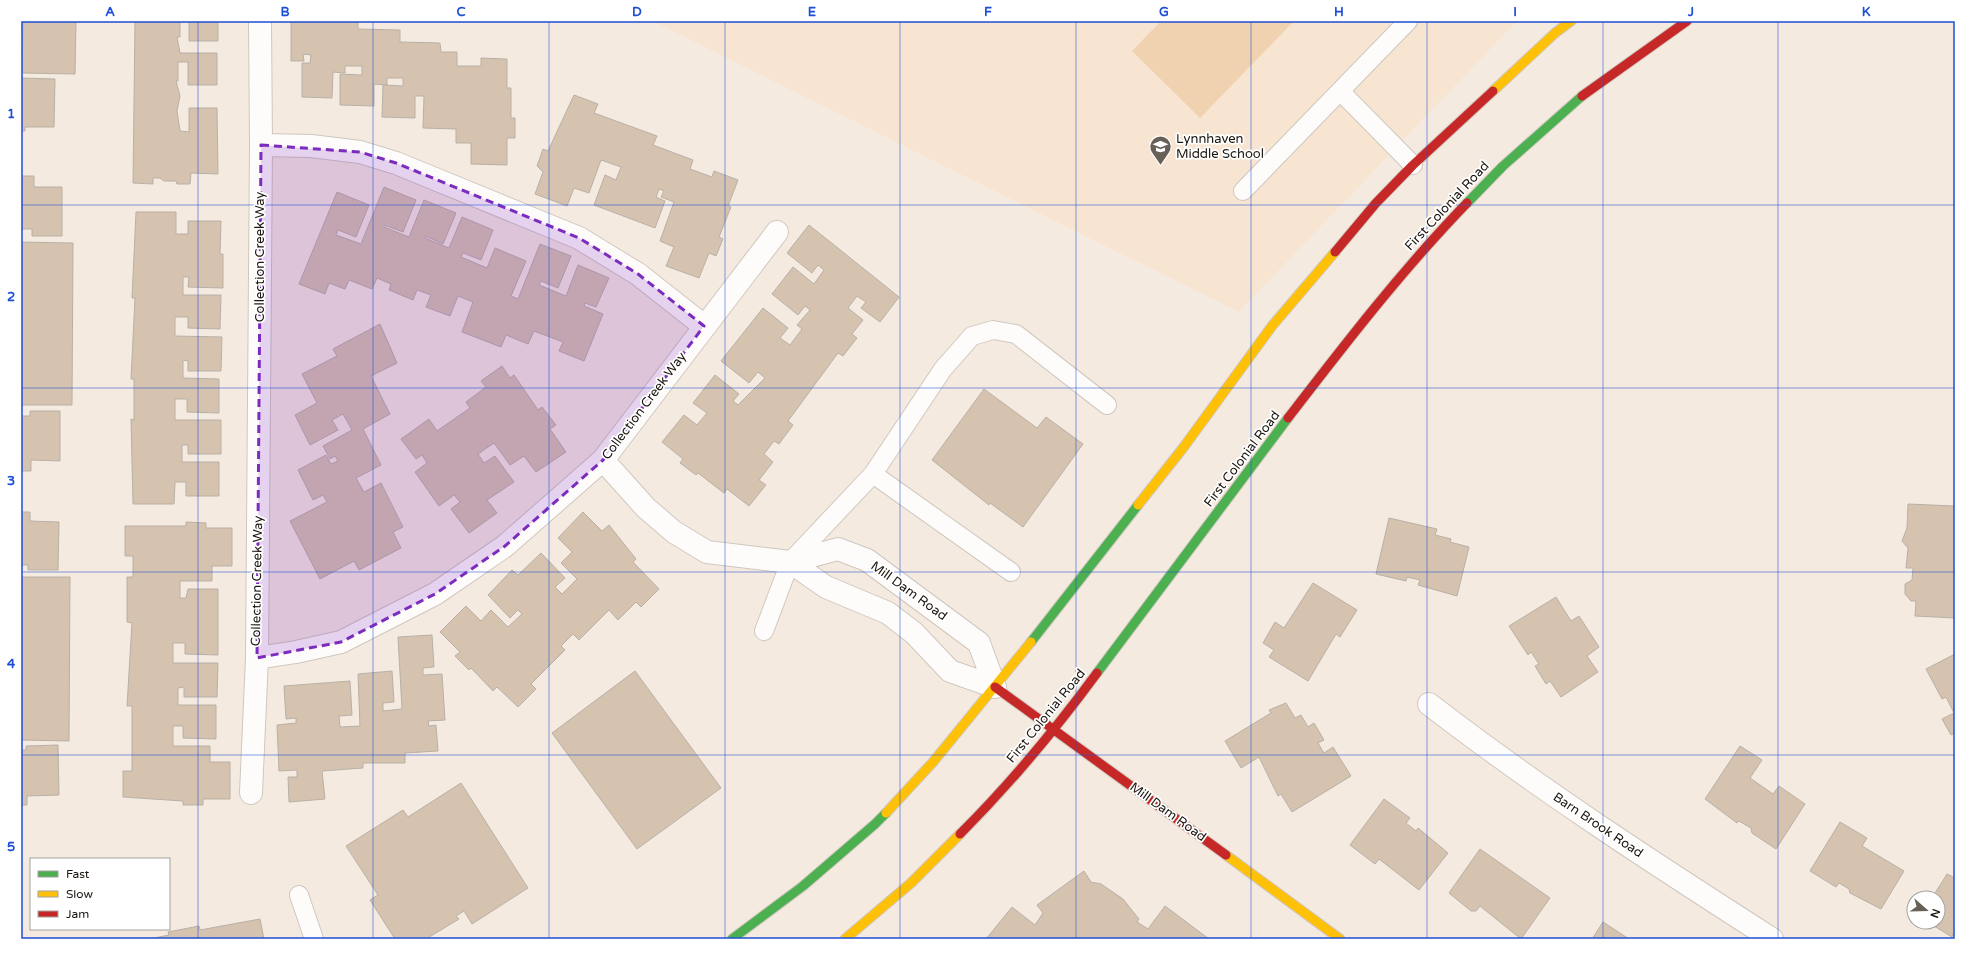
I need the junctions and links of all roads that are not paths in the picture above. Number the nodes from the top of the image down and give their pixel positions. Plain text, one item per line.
1 (260, 21) edge
2 (1408, 21) edge
3 (1571, 21) edge
4 (1687, 21) edge
5 (1340, 91) junction
6 (261, 145) junction
7 (1413, 164) junction
8 (1243, 191) dead end
9 (777, 232) dead end
10 (704, 326) junction
11 (1107, 405) dead end
12 (603, 460) junction
13 (873, 474) junction
14 (790, 562) junction
15 (1011, 572) dead end
16 (764, 632) dead end
17 (256, 658) junction
18 (995, 687) junction
19 (1429, 704) dead end
20 (1055, 729) junction
21 (251, 793) dead end
22 (299, 895) dead end
23 (314, 939) edge
24 (732, 939) edge
25 (845, 939) edge
26 (1340, 939) edge
27 (1772, 939) edge

1 - 6 street, Collection Creek Way
2 - 5 lane
3 - 7 main road
4 - 20 main road, First Colonial Road
5 - 7 lane
5 - 8 lane
6 - 10 street
6 - 17 street, Collection Creek Way
7 - 18 main road
9 - 10 street, Collection Creek Way
10 - 12 street, Collection Creek Way
11 - 13 lane
12 - 14 street, Mill Dam Road
12 - 17 street, Collection Creek Way
13 - 14 lane
13 - 15 lane
14 - 16 lane
14 - 18 street, Mill Dam Road
14 - 18 street, Mill Dam Road
17 - 21 street
18 - 20 main road, Mill Dam Road
18 - 24 main road
19 - 27 street, Barn Brook Road
20 - 25 main road, First Colonial Road
20 - 26 main road, Mill Dam Road
22 - 23 lane

